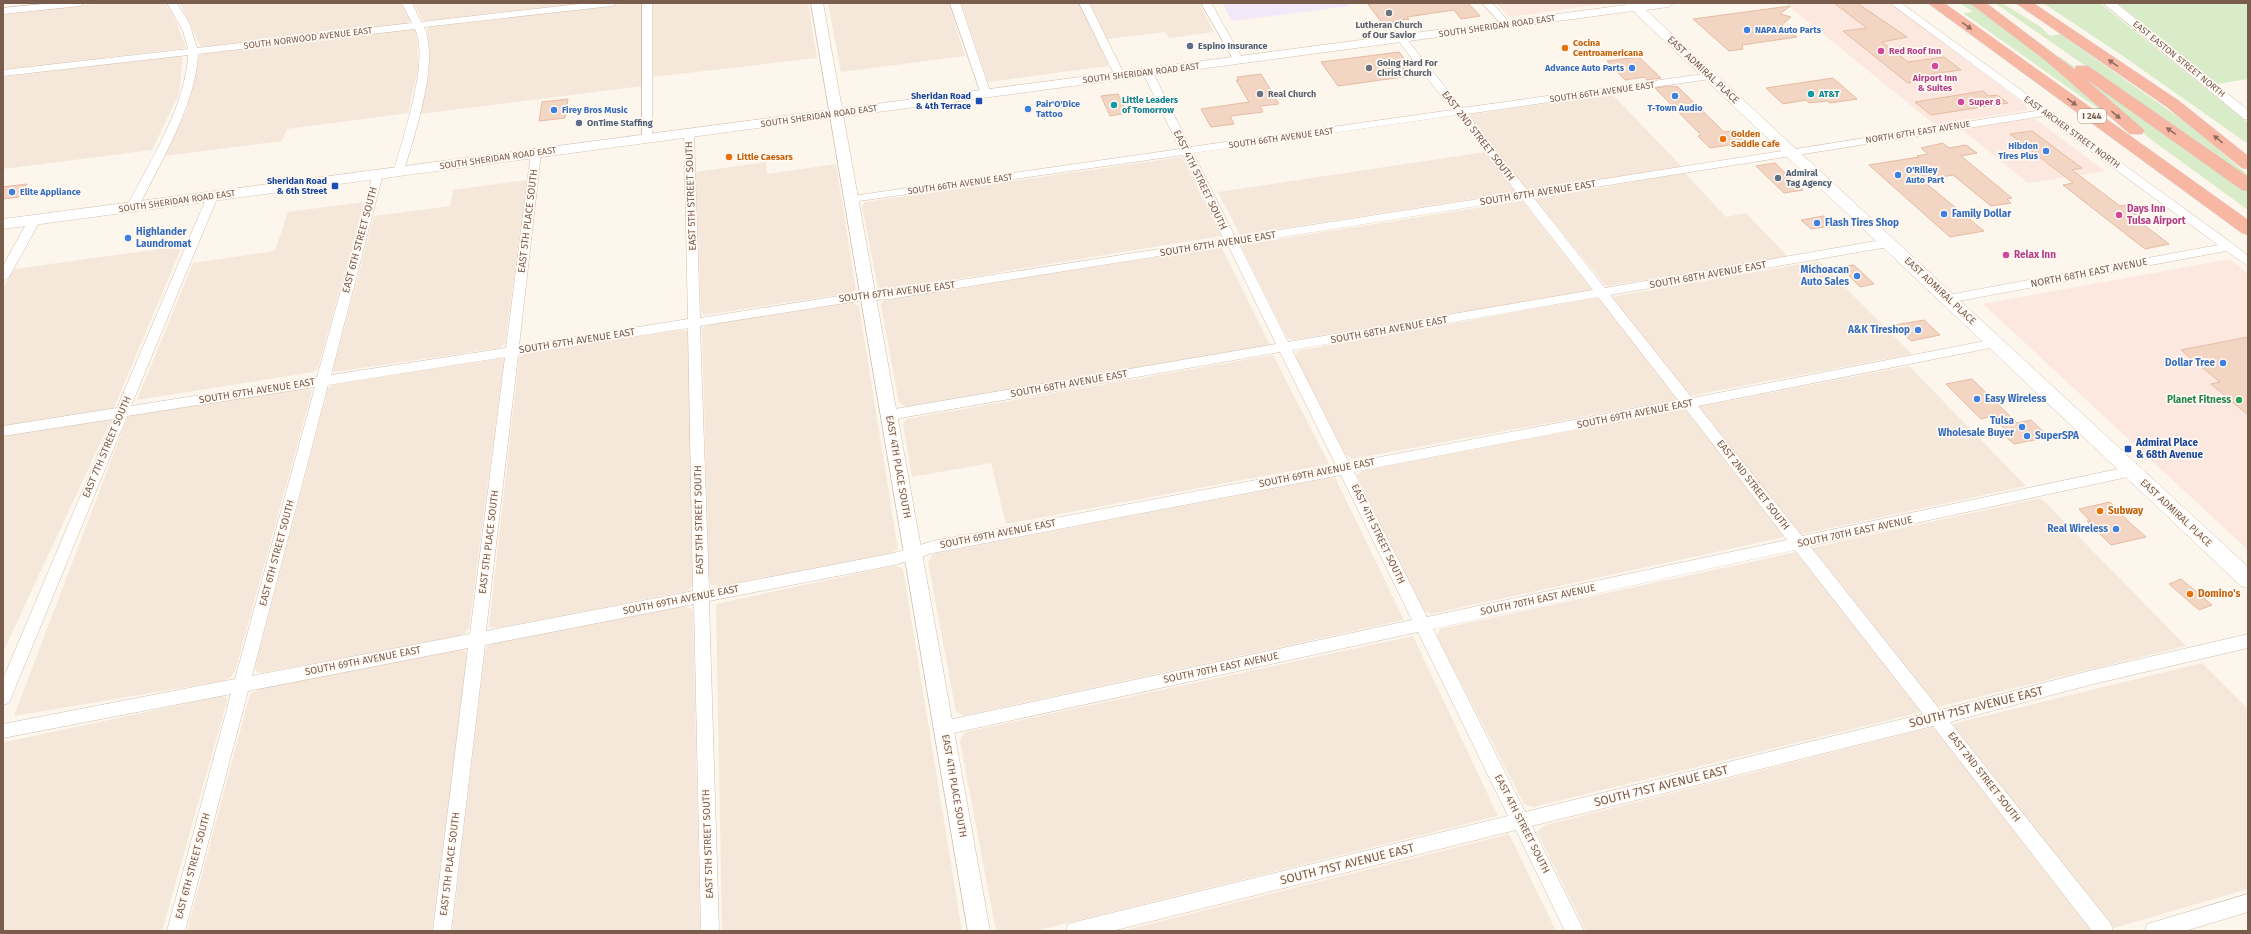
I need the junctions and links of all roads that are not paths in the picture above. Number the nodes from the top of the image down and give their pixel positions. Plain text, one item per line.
1 (80, 3) edge
2 (172, 3) edge
3 (408, 3) edge
4 (612, 3) edge
5 (647, 3) edge
6 (817, 3) edge
7 (955, 3) edge
8 (1084, 3) edge
9 (1206, 3) edge
10 (1487, 3) edge
11 (1668, 3) edge
12 (1895, 3) edge
13 (1935, 3) edge
14 (1977, 3) edge
15 (1985, 3) edge
16 (2023, 3) edge
17 (2108, 3) edge
18 (1633, 5) edge
19 (3, 11) edge
20 (418, 25) junction
21 (1507, 25) junction
22 (1402, 39) junction
23 (193, 51) junction
24 (1239, 60) junction
25 (3, 73) edge
26 (1148, 73) junction
27 (1120, 76) junction
28 (1710, 76) junction
29 (986, 94) junction
30 (1460, 112) junction
31 (2044, 113) junction
32 (837, 114) junction
33 (2248, 116) edge
34 (689, 133) junction
35 (647, 139) junction
36 (1186, 151) junction
37 (536, 153) junction
38 (1792, 153) junction
39 (2248, 164) edge
40 (399, 172) junction
41 (378, 174) junction
42 (2248, 186) edge
43 (212, 196) junction
44 (1525, 196) junction
45 (852, 199) junction
46 (133, 206) junction
47 (35, 219) junction
48 (3, 224) edge
49 (2248, 229) edge
50 (1231, 241) junction
51 (1888, 243) junction
52 (2229, 247) junction
53 (2248, 262) edge
54 (3, 277) edge
55 (1602, 293) junction
56 (869, 296) junction
57 (1948, 300) junction
58 (695, 322) junction
59 (1995, 343) junction
60 (1284, 348) junction
61 (512, 351) junction
62 (323, 380) junction
63 (1688, 403) junction
64 (122, 412) junction
65 (888, 415) junction
66 (3, 431) edge
67 (1345, 468) junction
68 (2132, 471) junction
69 (1799, 544) junction
70 (914, 553) junction
71 (2248, 580) edge
72 (701, 596) junction
73 (1422, 624) junction
74 (478, 639) junction
75 (2248, 641) edge
76 (242, 684) junction
77 (3, 698) edge
78 (1937, 718) junction
79 (944, 728) junction
80 (3, 731) edge
81 (1520, 821) junction
82 (2248, 903) edge
83 (176, 931) edge
84 (442, 931) edge
85 (710, 931) edge
86 (979, 931) edge
87 (1075, 931) edge
88 (1575, 931) edge
89 (2104, 931) edge
90 (2154, 931) edge

1 - 19 street
2 - 23 street
3 - 20 street
4 - 20 street, SOUTH NORWOOD AVENUE EAST
5 - 35 street
6 - 32 street, EAST 4TH PLACE SOUTH
7 - 29 street
8 - 27 street
9 - 24 street
10 - 21 street
11 - 18 main road, SOUTH SHERIDAN ROAD EAST
12 - 31 street, EAST ARCHER STREET NORTH
13 -> 49 highway, I 244
14 -> 49 highway
42 -> 15 highway
39 -> 16 highway
17 - 33 street, EAST EASTON STREET NORTH
18 - 21 main road, SOUTH SHERIDAN ROAD EAST
18 - 28 main road, EAST ADMIRAL PLACE
20 - 23 street, SOUTH NORWOOD AVENUE EAST
20 - 40 street
21 - 22 main road, SOUTH SHERIDAN ROAD EAST
22 - 24 main road, SOUTH SHERIDAN ROAD EAST
22 - 30 street, EAST 2ND STREET SOUTH
23 - 25 street, SOUTH NORWOOD AVENUE EAST
23 - 46 street
24 - 26 main road, SOUTH SHERIDAN ROAD EAST
26 - 27 main road, SOUTH SHERIDAN ROAD EAST
26 - 36 street, EAST 4TH STREET SOUTH
27 - 29 main road, SOUTH SHERIDAN ROAD EAST
28 - 30 street, SOUTH 66TH AVENUE EAST
28 - 38 main road, EAST ADMIRAL PLACE
29 - 32 main road, SOUTH SHERIDAN ROAD EAST
30 - 36 street, SOUTH 66TH AVENUE EAST
30 - 44 street, EAST 2ND STREET SOUTH
31 - 38 street, NORTH 67TH EAST AVENUE
31 - 52 street, EAST ARCHER STREET NORTH
32 - 34 main road, SOUTH SHERIDAN ROAD EAST
32 - 45 street, EAST 4TH PLACE SOUTH
34 - 35 main road, SOUTH SHERIDAN ROAD EAST
34 - 58 street, EAST 5TH STREET SOUTH
35 - 37 main road, SOUTH SHERIDAN ROAD EAST
36 - 45 street, SOUTH 66TH AVENUE EAST
36 - 50 street, EAST 4TH STREET SOUTH
37 - 40 main road, SOUTH SHERIDAN ROAD EAST
37 - 61 street, EAST 5TH PLACE SOUTH
38 - 44 street, SOUTH 67TH AVENUE EAST
38 - 51 main road, EAST ADMIRAL PLACE
40 - 41 main road, SOUTH SHERIDAN ROAD EAST
41 - 43 main road, SOUTH SHERIDAN ROAD EAST
41 - 62 street, EAST 6TH STREET SOUTH
43 - 46 main road, SOUTH SHERIDAN ROAD EAST
43 - 64 street, EAST 7TH STREET SOUTH
44 - 50 street, SOUTH 67TH AVENUE EAST
44 - 55 street, EAST 2ND STREET SOUTH
45 - 56 street, EAST 4TH PLACE SOUTH
46 - 47 main road, SOUTH SHERIDAN ROAD EAST
47 - 48 main road, SOUTH SHERIDAN ROAD EAST
47 - 54 street
50 - 56 street, SOUTH 67TH AVENUE EAST
50 - 60 street, EAST 4TH STREET SOUTH
51 - 55 street, SOUTH 68TH AVENUE EAST
51 - 57 main road, EAST ADMIRAL PLACE
52 - 53 street, EAST ARCHER STREET NORTH
52 - 57 street, NORTH 68TH EAST AVENUE
55 - 60 street, SOUTH 68TH AVENUE EAST
55 - 63 street, EAST 2ND STREET SOUTH
56 - 58 street, SOUTH 67TH AVENUE EAST
56 - 65 street, EAST 4TH PLACE SOUTH
57 - 59 main road, EAST ADMIRAL PLACE
58 - 61 street, SOUTH 67TH AVENUE EAST
58 - 72 street, EAST 5TH STREET SOUTH
59 - 63 street, SOUTH 69TH AVENUE EAST
59 - 68 main road, EAST ADMIRAL PLACE
60 - 65 street, SOUTH 68TH AVENUE EAST
60 - 67 street, EAST 4TH STREET SOUTH
61 - 62 street, SOUTH 67TH AVENUE EAST
61 - 74 street, EAST 5TH PLACE SOUTH
62 - 64 street, SOUTH 67TH AVENUE EAST
62 - 76 street, EAST 6TH STREET SOUTH
63 - 67 street, SOUTH 69TH AVENUE EAST
63 - 69 street, EAST 2ND STREET SOUTH
64 - 66 street, SOUTH 67TH AVENUE EAST
64 - 77 street, EAST 7TH STREET SOUTH
65 - 70 street, EAST 4TH PLACE SOUTH
67 - 70 street, SOUTH 69TH AVENUE EAST
67 - 73 street, EAST 4TH STREET SOUTH
68 - 69 street, SOUTH 70TH EAST AVENUE
68 - 71 main road, EAST ADMIRAL PLACE
69 - 73 street, SOUTH 70TH EAST AVENUE
69 - 78 street, EAST 2ND STREET SOUTH
70 - 72 street, SOUTH 69TH AVENUE EAST
70 - 79 street, EAST 4TH PLACE SOUTH
72 - 74 street, SOUTH 69TH AVENUE EAST
72 - 85 street, EAST 5TH STREET SOUTH
73 - 79 street, SOUTH 70TH EAST AVENUE
73 - 81 street, EAST 4TH STREET SOUTH
74 - 76 street, SOUTH 69TH AVENUE EAST
74 - 84 street, EAST 5TH PLACE SOUTH
75 - 78 street, SOUTH 71ST AVENUE EAST
76 - 80 street, SOUTH 69TH AVENUE EAST
76 - 83 street, EAST 6TH STREET SOUTH
78 - 81 street, SOUTH 71ST AVENUE EAST
78 - 89 street, EAST 2ND STREET SOUTH
79 - 86 street, EAST 4TH PLACE SOUTH
81 - 87 street, SOUTH 71ST AVENUE EAST
81 - 88 street, EAST 4TH STREET SOUTH
82 - 90 street

